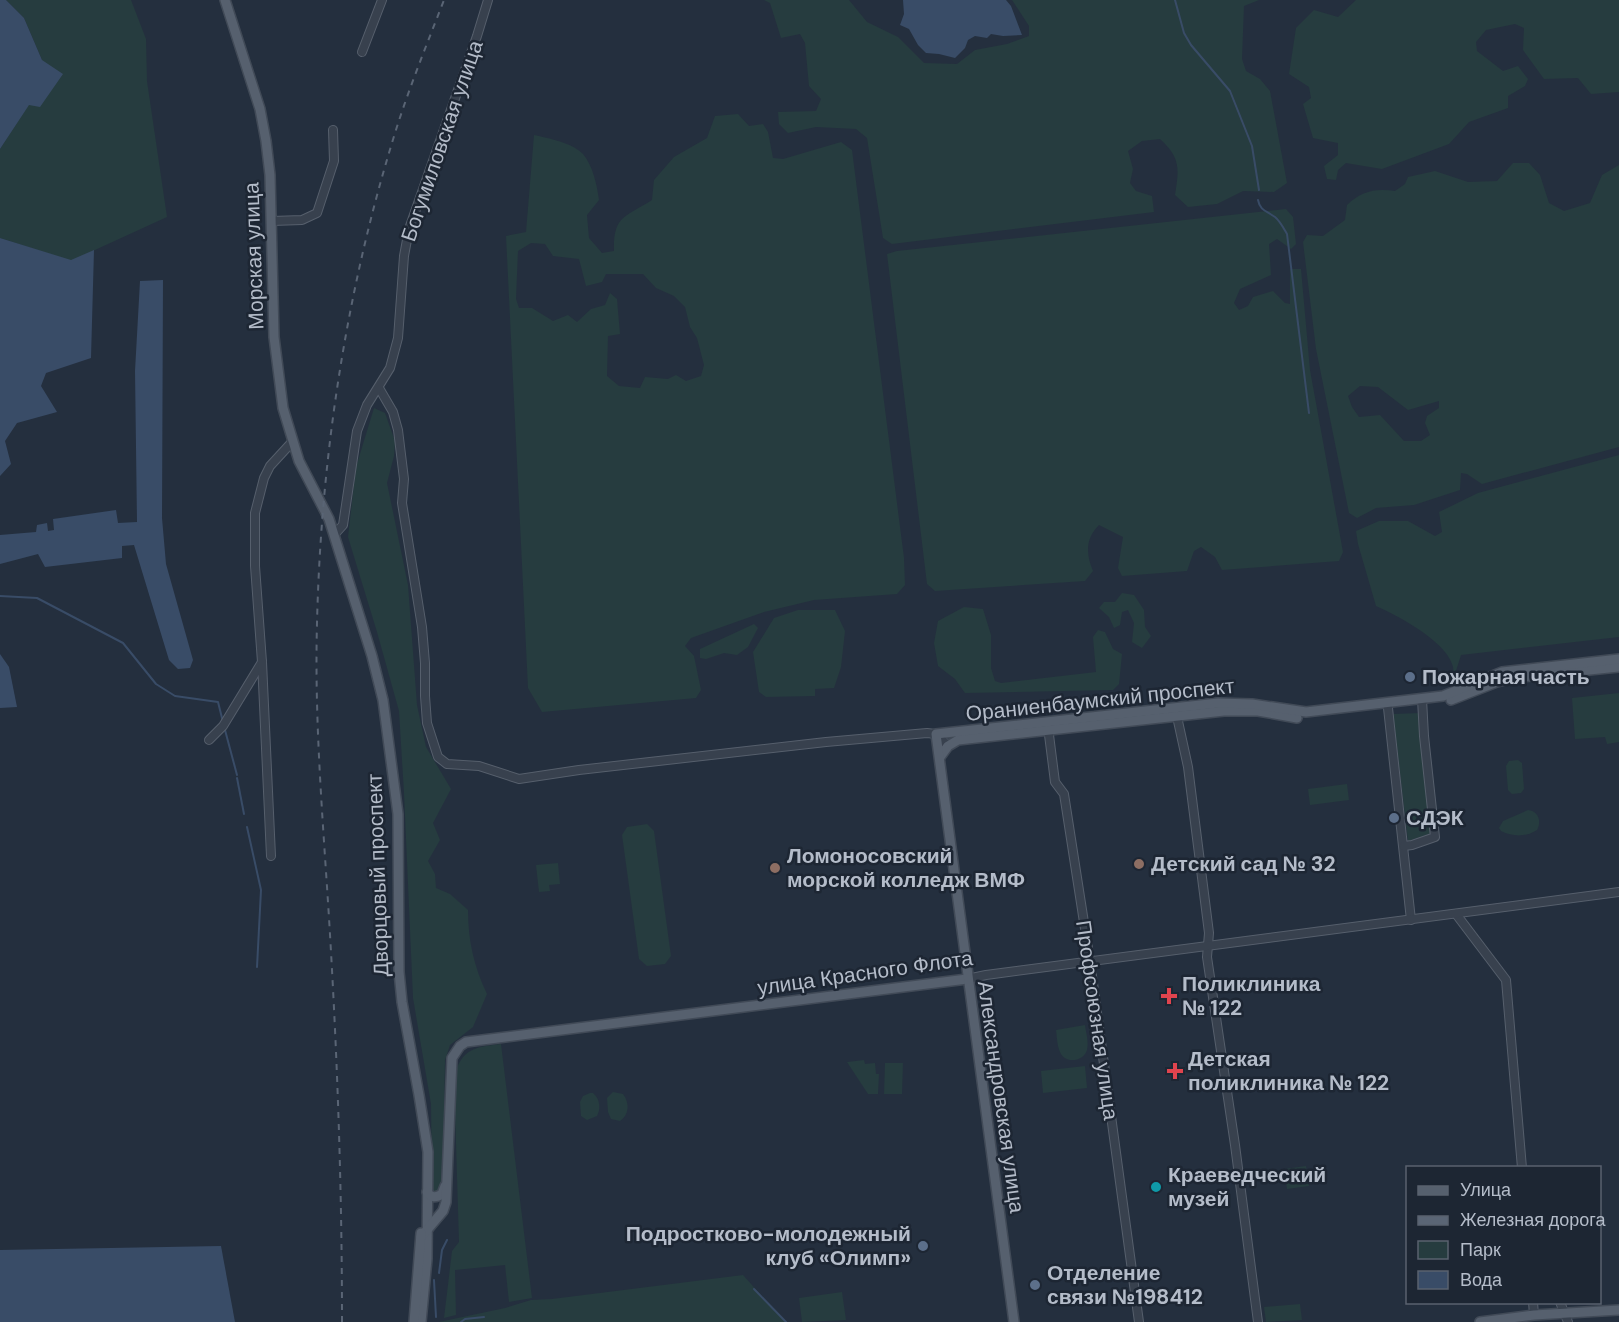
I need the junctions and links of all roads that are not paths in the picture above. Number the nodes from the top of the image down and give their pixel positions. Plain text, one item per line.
1 (225, 0) edge
2 (382, 0) edge
3 (488, 0) edge
4 (362, 52) dead end
5 (333, 130) dead end
6 (272, 221) junction
7 (380, 388) junction
8 (292, 441) junction
9 (323, 507) joint
10 (334, 535) junction
11 (1619, 659) edge
12 (262, 663) junction
13 (1619, 667) edge
14 (1423, 702) junction
15 (1388, 708) junction
16 (1176, 712) junction
17 (1048, 726) junction
18 (936, 734) junction
19 (209, 740) dead end
20 (948, 746) junction
21 (940, 757) junction
22 (1404, 846) junction
23 (271, 856) dead end
24 (1619, 891) edge
25 (1456, 914) junction
26 (1411, 920) junction
27 (1208, 946) junction
28 (1090, 961) junction
29 (967, 979) junction
30 (425, 1141) junction
31 (1522, 1166) edge
32 (448, 1175) junction
33 (427, 1192) junction
34 (427, 1228) junction
35 (1533, 1304) edge
36 (1561, 1304) edge
37 (1619, 1310) edge
38 (1534, 1315) junction
39 (1567, 1318) edge
40 (414, 1322) edge
41 (421, 1322) edge
42 (1014, 1322) edge
43 (1139, 1322) edge
44 (1258, 1322) edge
45 (1480, 1322) edge

1 - 6 main road, Морская улица
2 - 4 street
3 - 7 street, Богумиловская улица
5 - 6 street
6 - 8 main road, Морская улица
7 - 10 street, Богумиловская улица
7 - 18 street, Ораниенбаумский проспект
8 - 9 main road, Морская улица
8 - 12 street
9 - 10 main road, Дворцовый проспект
10 - 30 main road, Дворцовый проспект
11 - 14 main road, Ораниенбаумский проспект
12 - 19 street
12 - 23 street
13 - 14 main road, Ораниенбаумский проспект
14 - 15 main road, Ораниенбаумский проспект
14 - 16 main road, Ораниенбаумский проспект
14 - 22 street
15 - 16 main road, Ораниенбаумский проспект
15 - 22 street
16 - 17 main road, Ораниенбаумский проспект
16 - 27 street
17 - 18 main road, Ораниенбаумский проспект
17 - 20 main road, Ораниенбаумский проспект
17 - 28 street, Профсоюзная улица
18 - 20 street, Ораниенбаумский проспект
18 - 21 main road, Александровская улица
20 - 21 main road, Ораниенбаумский проспект
21 - 29 main road, Александровская улица
22 - 26 street
24 - 25 street, улица Красного Флота
25 - 26 street, улица Красного Флота
25 - 31 street
26 - 27 street, улица Красного Флота
27 - 28 street, улица Красного Флота
27 - 44 street
28 - 29 street, улица Красного Флота
28 - 43 street, Профсоюзная улица
29 - 32 main road, улица Красного Флота
29 - 42 main road, Александровская улица
30 - 33 main road, Дворцовый проспект
30 - 34 main road, Дворцовый проспект
32 - 33 main road
32 - 34 main road, улица Красного Флота
33 - 34 main road, Дворцовый проспект
34 - 40 main road, Дворцовый проспект
34 - 41 main road, Дворцовый проспект
35 - 38 street
36 - 39 street
37 - 39 main road
38 - 39 main road
38 - 45 main road

